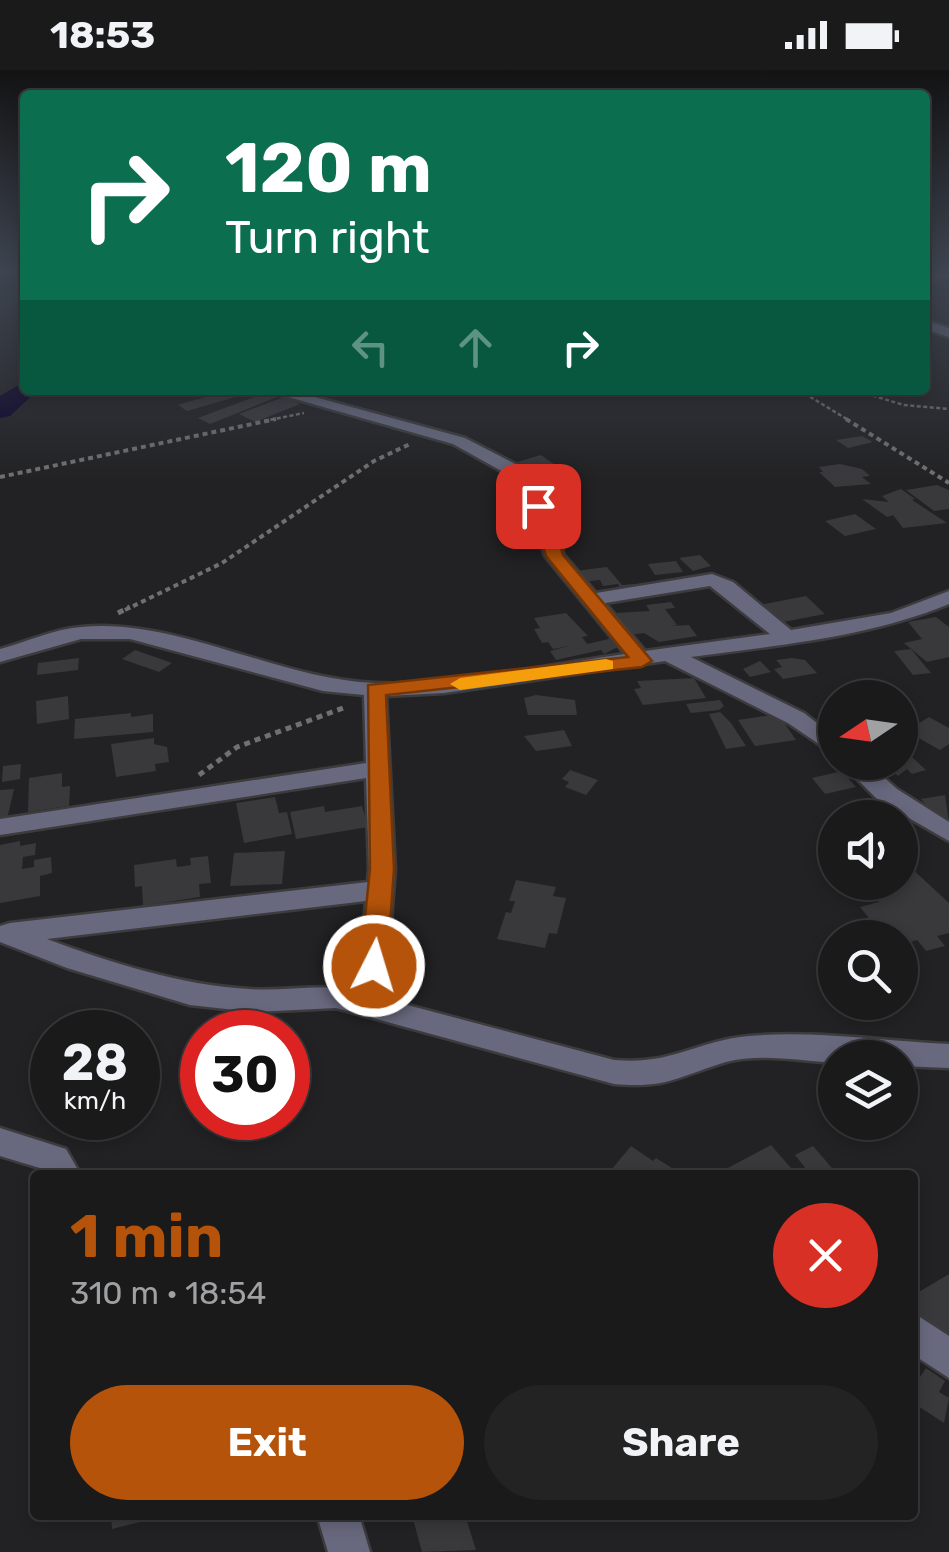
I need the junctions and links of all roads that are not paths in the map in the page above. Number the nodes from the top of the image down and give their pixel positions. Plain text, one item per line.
1 (287, 395) edge
2 (594, 599) junction
3 (944, 607) edge
4 (784, 636) junction
5 (0, 656) edge
6 (671, 656) junction
7 (642, 661) junction
8 (375, 694) junction
9 (818, 735) edge
10 (381, 768) junction
11 (872, 780) edge
12 (0, 827) edge
13 (949, 832) edge
14 (380, 890) junction
15 (3, 934) edge
16 (370, 1004) junction
17 (949, 1056) edge
18 (0, 1142) edge
19 (61, 1170) edge
20 (918, 1335) edge
21 (949, 1360) edge
22 (339, 1520) edge
23 (349, 1552) edge

1 - 2 street
2 - 4 street
2 - 7 street
3 - 4 street
4 - 6 street
5 - 8 street
6 - 7 street
6 - 9 street
7 - 8 street
8 - 10 street
10 - 12 street
10 - 14 street
11 - 13 street
14 - 15 street
14 - 16 street
15 - 16 street
16 - 17 street
18 - 19 street
20 - 21 street
22 - 23 street

